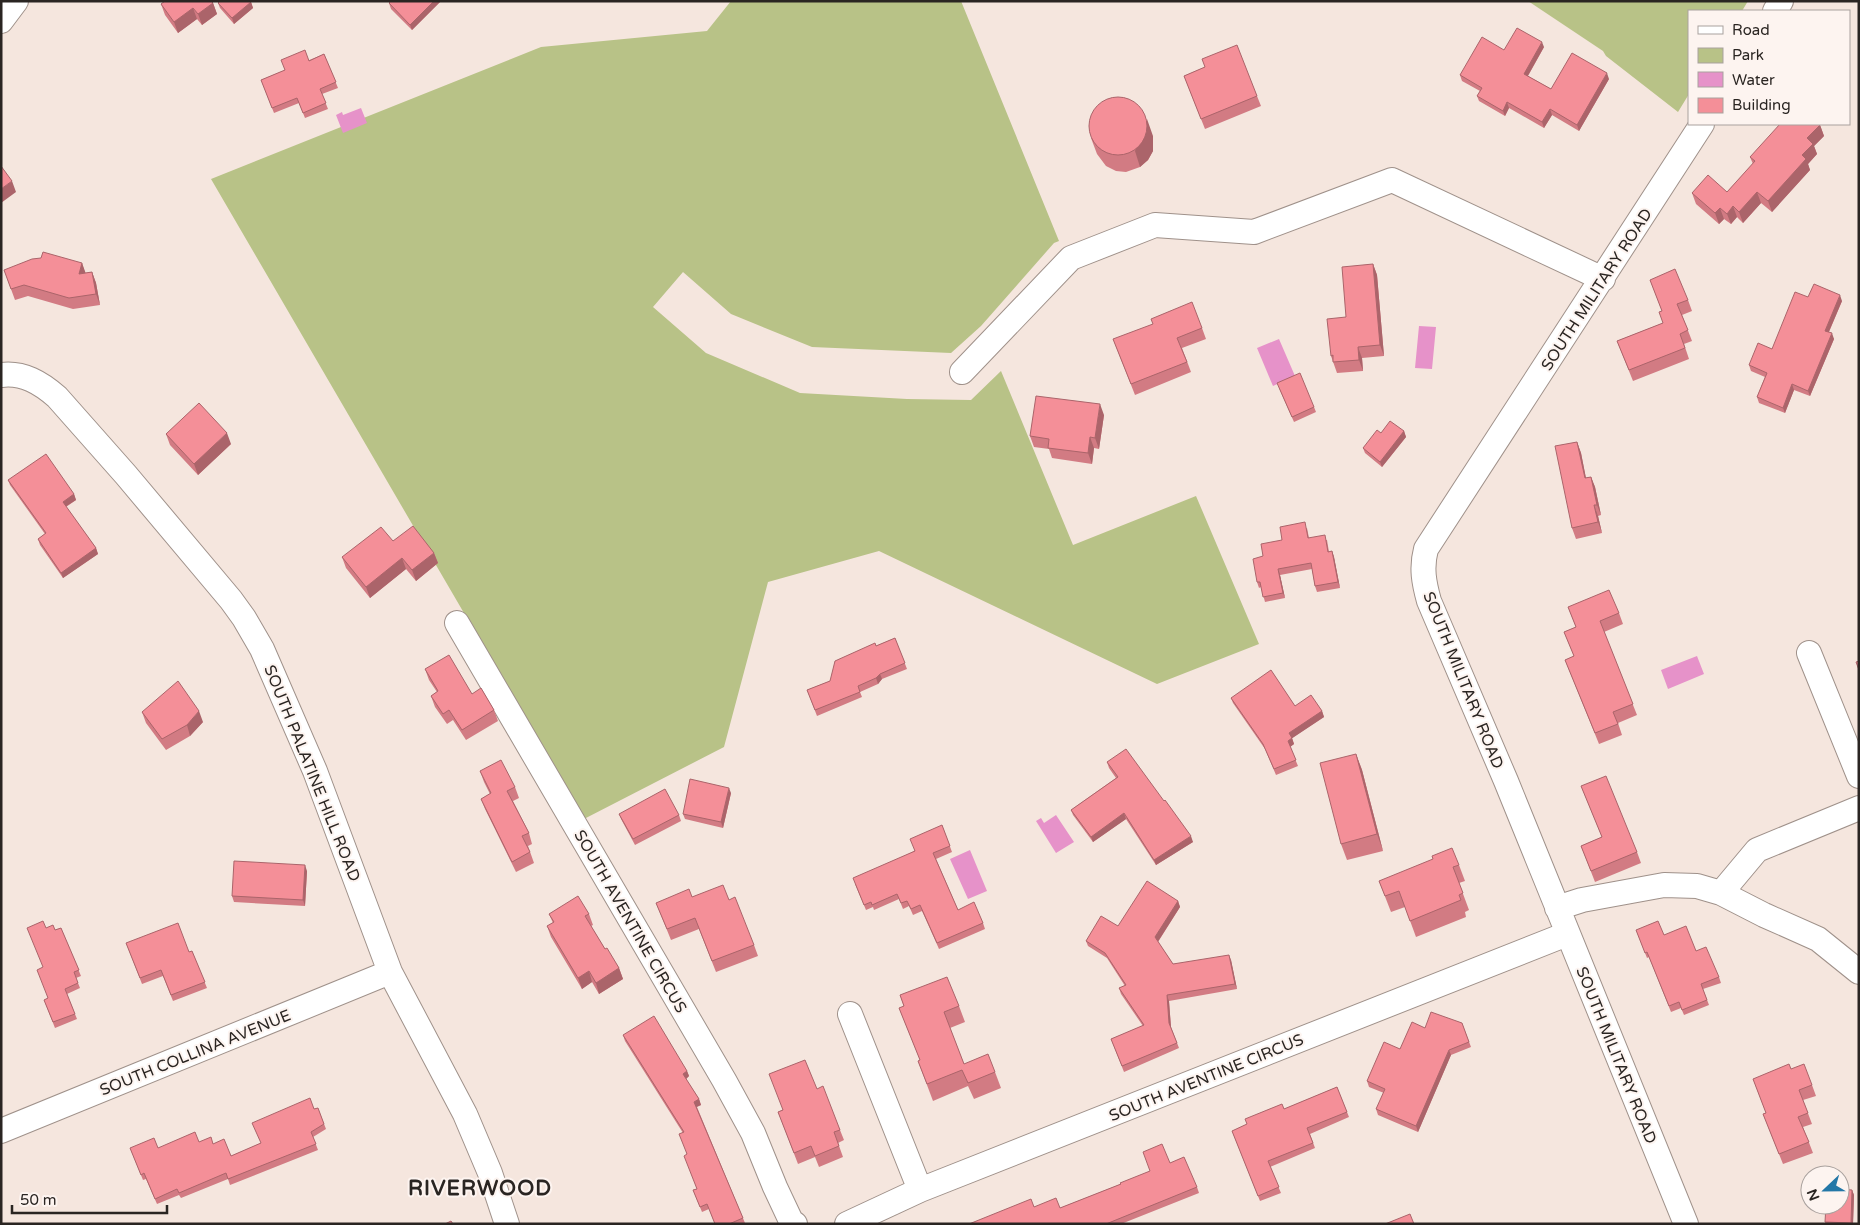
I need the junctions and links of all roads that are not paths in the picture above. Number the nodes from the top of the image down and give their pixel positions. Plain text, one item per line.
1 (16, 1) edge
2 (1, 21) edge
3 (1701, 125) edge
4 (1603, 279) junction
5 (962, 372) dead end
6 (1, 375) edge
7 (457, 623) dead end
8 (1809, 653) dead end
9 (1859, 776) edge
10 (1859, 808) edge
11 (1721, 893) junction
12 (1557, 908) junction
13 (1567, 934) junction
14 (390, 972) junction
15 (1859, 972) edge
16 (850, 1014) dead end
17 (1, 1131) edge
18 (920, 1190) junction
19 (507, 1224) edge
20 (794, 1224) edge
21 (847, 1224) edge
22 (1686, 1224) edge

1 - 2 street
3 - 4 street, SOUTH MILITARY ROAD
4 - 5 street
4 - 12 street, SOUTH MILITARY ROAD
6 - 14 street, SOUTH PALATINE HILL ROAD
7 - 20 street, SOUTH AVENTINE CIRCUS
8 - 9 street
10 - 11 street
11 - 12 street
11 - 15 street
12 - 13 street, SOUTH MILITARY ROAD
13 - 18 street, SOUTH AVENTINE CIRCUS
13 - 22 street, SOUTH MILITARY ROAD
14 - 17 street, SOUTH COLLINA AVENUE
14 - 19 street, SOUTH PALATINE HILL ROAD
16 - 18 street
18 - 21 street, SOUTH AVENTINE CIRCUS

